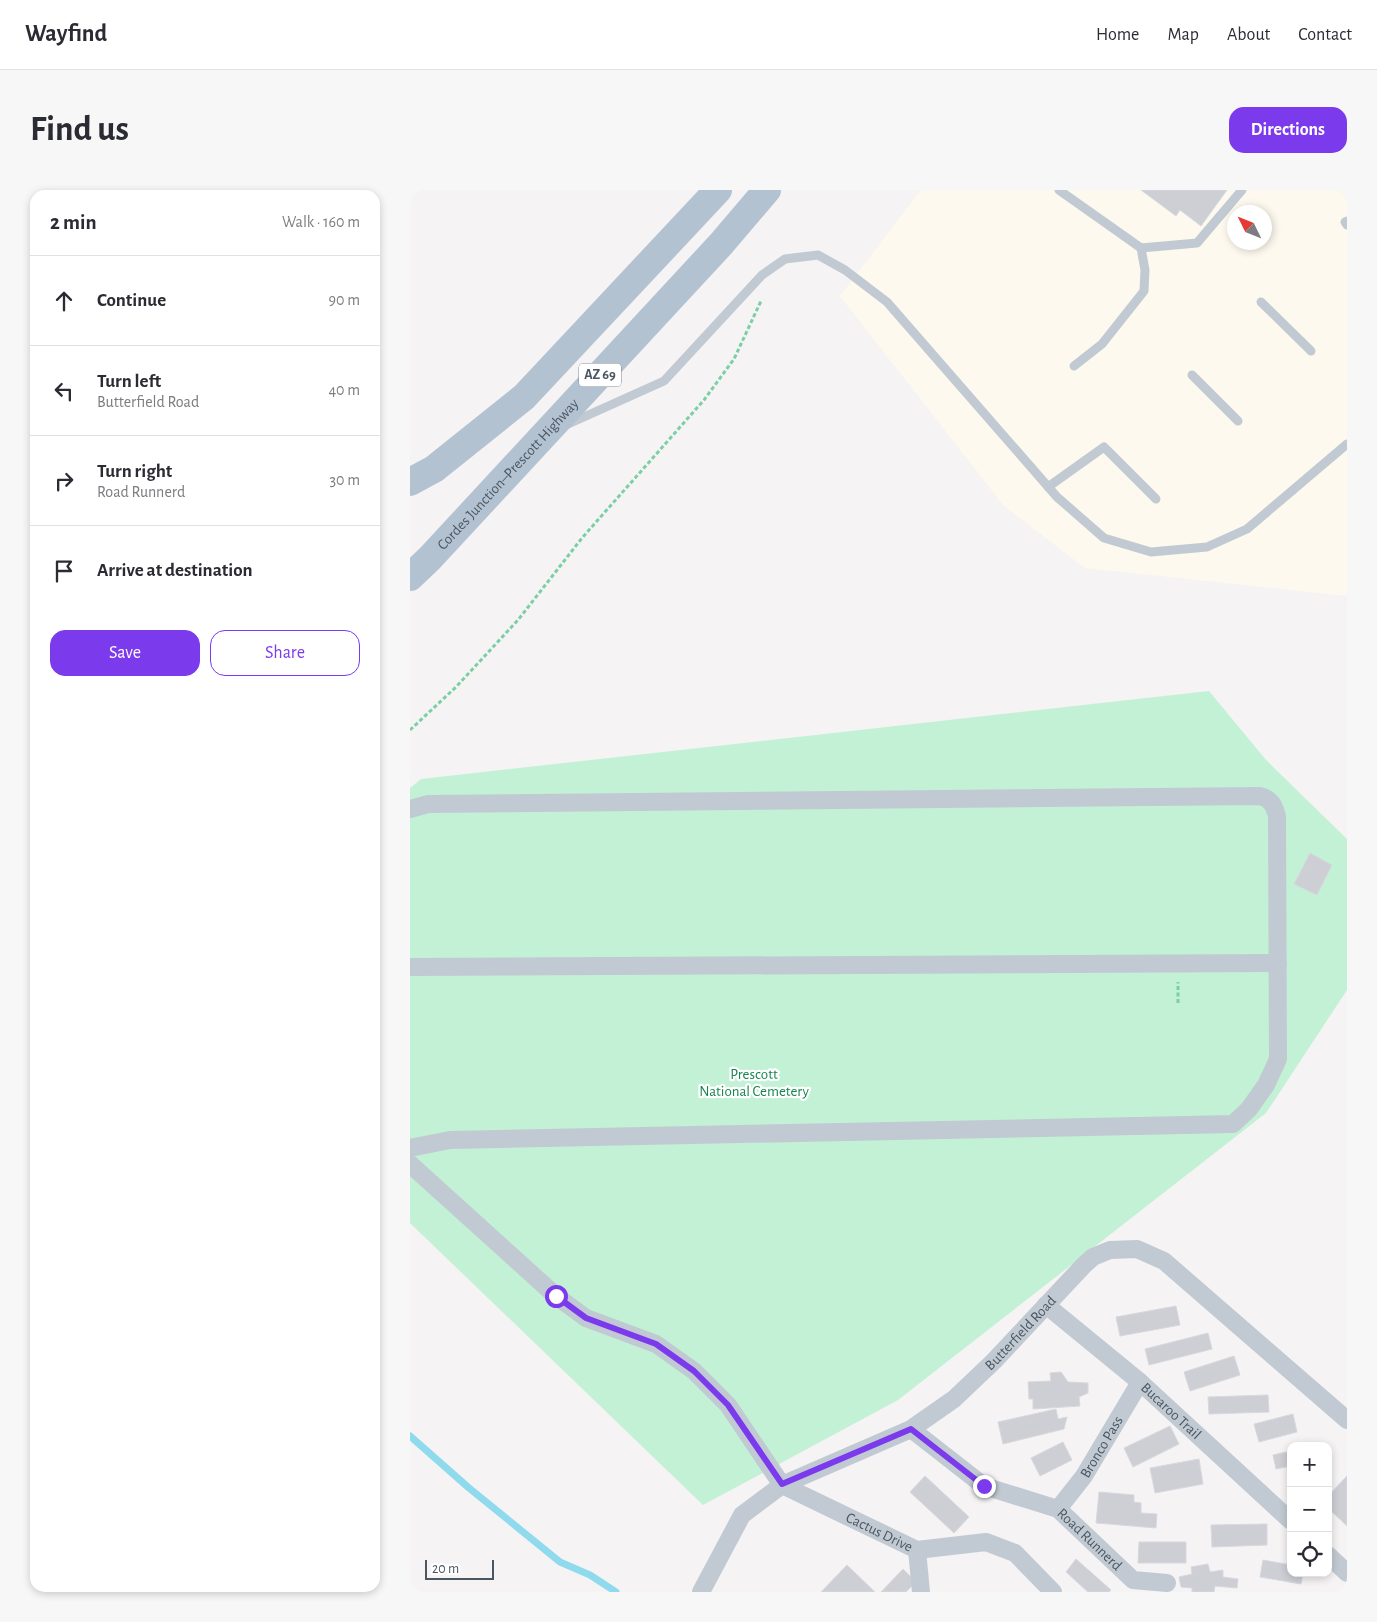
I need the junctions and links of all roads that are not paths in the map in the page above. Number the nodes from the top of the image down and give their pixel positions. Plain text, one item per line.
1 (718, 190) edge
2 (767, 190) edge
3 (1059, 190) edge
4 (1242, 190) edge
5 (1347, 221) edge
6 (1347, 225) edge
7 (1141, 248) junction
8 (1262, 302) dead end
9 (1310, 351) dead end
10 (1074, 366) dead end
11 (1192, 375) dead end
12 (1238, 421) dead end
13 (543, 436) junction
14 (1347, 444) edge
15 (410, 482) edge
16 (1048, 487) junction
17 (1156, 499) dead end
18 (430, 558) junction
19 (410, 576) edge
20 (410, 586) edge
21 (410, 809) edge
22 (1278, 963) junction
23 (410, 967) edge
24 (410, 1148) edge
25 (410, 1164) edge
26 (1046, 1305) junction
27 (1140, 1382) junction
28 (1347, 1420) edge
29 (911, 1429) junction
30 (782, 1484) junction
31 (1058, 1509) junction
32 (1287, 1517) edge
33 (917, 1550) junction
34 (1332, 1560) edge
35 (1347, 1573) edge
36 (1167, 1583) dead end
37 (701, 1592) edge
38 (921, 1592) edge
39 (1053, 1592) edge

1 - 15 main road
2 - 13 main road, Cordes Junction–Prescott Highway / AZ 69
3 - 7 lane
4 - 7 lane
5 - 6 lane
7 - 10 lane
8 - 9 lane
11 - 12 lane
13 - 16 lane
13 - 18 main road, Cordes Junction–Prescott Highway / AZ 69
14 - 16 lane
16 - 17 lane
18 - 19 main road, Cordes Junction–Prescott Highway / AZ 69
18 - 20 main road, Cordes Junction–Prescott Highway / AZ 69
21 - 22 street
22 - 23 street
22 - 24 street
25 - 30 street
26 - 27 street, Bucaroo Trail
26 - 28 street, Butterfield Road
26 - 29 street, Butterfield Road
27 - 31 street, Bronco Pass
27 - 32 street, Bucaroo Trail
29 - 30 street, Butterfield Road
29 - 31 street, Road Runnerd
30 - 33 street, Cactus Drive
30 - 37 street, Butterfield Road
31 - 36 street, Road Runnerd
33 - 38 street
33 - 39 street, Cactus Drive
34 - 35 street

